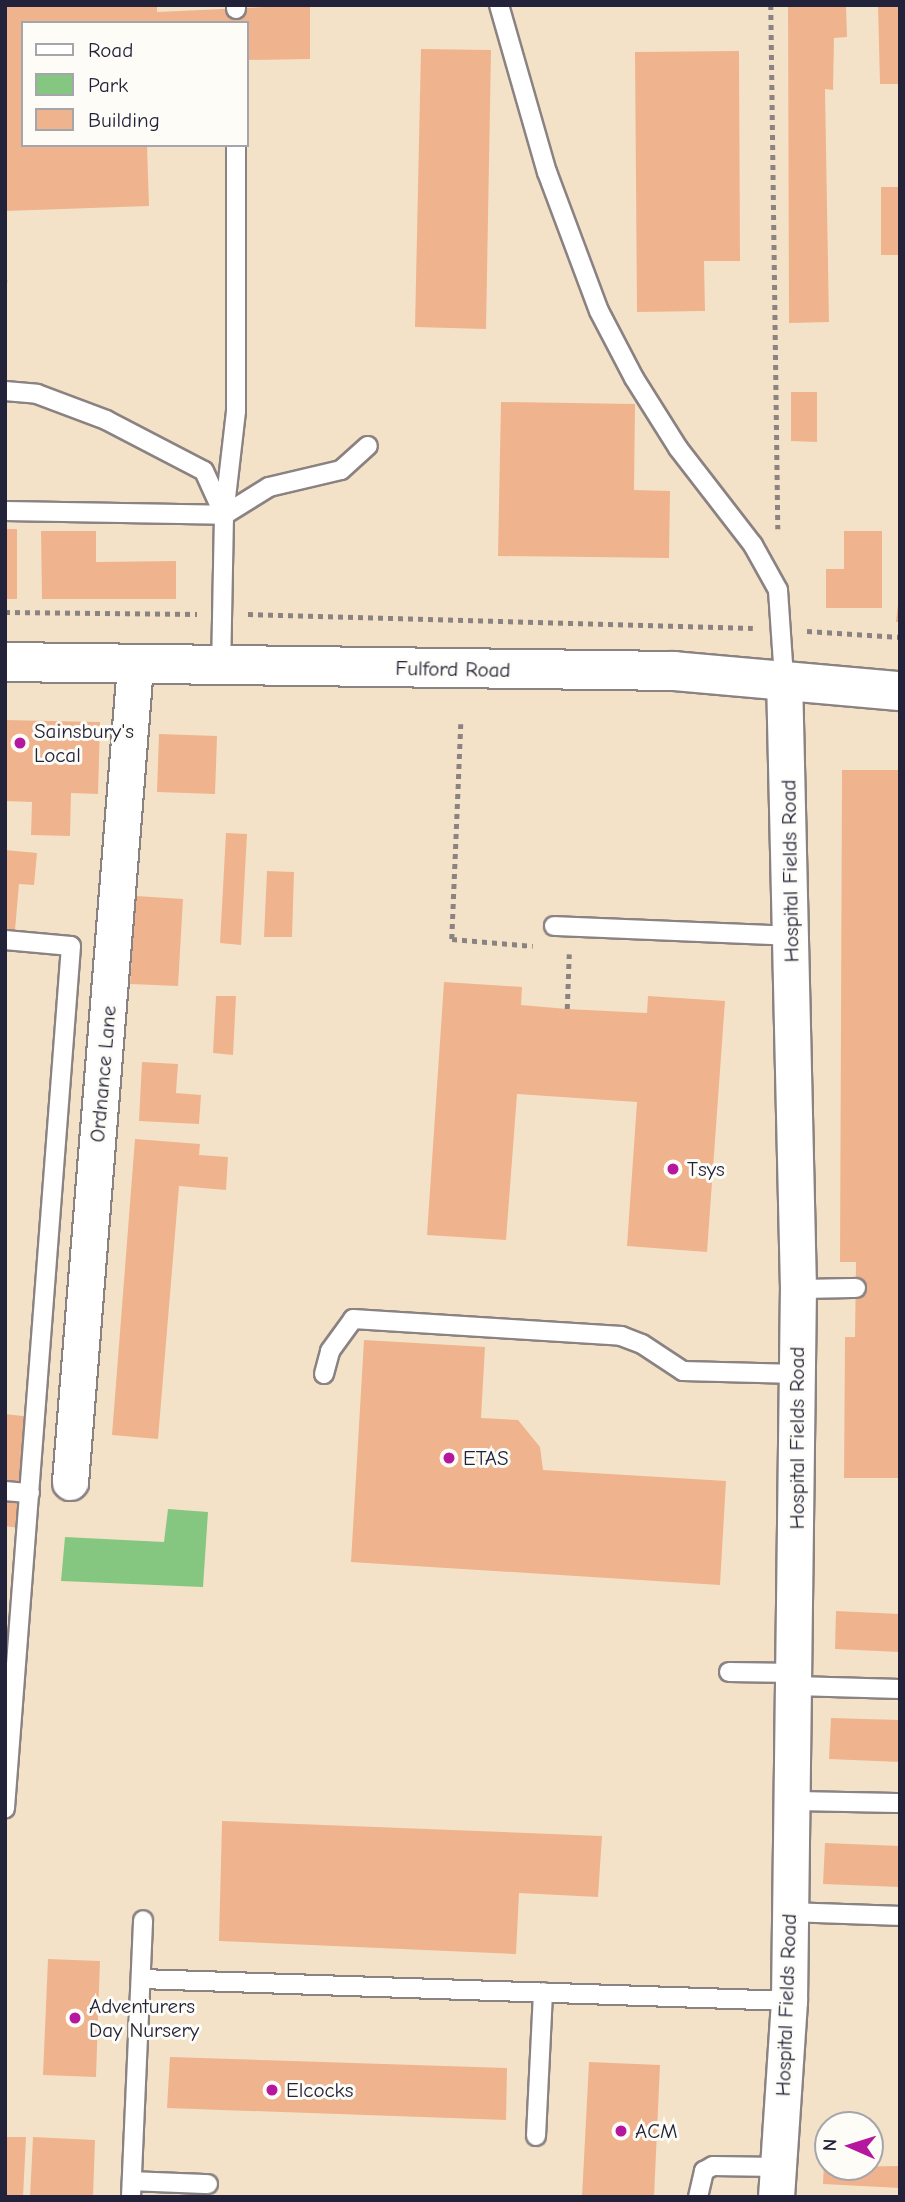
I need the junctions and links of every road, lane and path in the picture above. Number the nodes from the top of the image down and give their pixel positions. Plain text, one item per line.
1 (499, 5) edge
2 (771, 5) edge
3 (236, 147) edge
4 (5, 391) edge
5 (368, 446) dead end
6 (5, 511) edge
7 (224, 515) junction
8 (778, 590) junction
9 (5, 612) edge
10 (223, 614) junction
11 (778, 629) junction
12 (900, 637) edge
13 (5, 662) edge
14 (135, 666) junction
15 (221, 666) junction
16 (784, 679) junction
17 (900, 691) edge
18 (461, 724) dead end
19 (554, 926) dead end
20 (792, 936) junction
21 (5, 940) edge
22 (543, 947) dead end
23 (556, 948) dead end
24 (566, 1009) dead end
25 (856, 1288) dead end
26 (798, 1289) junction
27 (324, 1374) dead end
28 (797, 1374) junction
29 (70, 1482) dead end
30 (5, 1491) edge
31 (30, 1493) junction
32 (729, 1672) dead end
33 (795, 1679) junction
34 (900, 1689) edge
35 (793, 1801) junction
36 (900, 1803) edge
37 (5, 1808) edge
38 (790, 1912) junction
39 (900, 1916) edge
40 (143, 1920) dead end
41 (141, 1979) junction
42 (543, 1992) junction
43 (789, 2001) junction
44 (536, 2136) dead end
45 (777, 2182) edge
46 (208, 2184) dead end
47 (132, 2189) edge
48 (698, 2197) edge

1 - 8 lane
2 - 8 path
3 - 7 lane
4 - 7 lane
5 - 7 lane
6 - 7 lane
7 - 10 lane
8 - 11 lane
9 - 10 path
10 - 11 path
10 - 15 lane
11 - 12 path
11 - 16 lane
13 - 14 main road, Fulford Road
14 - 15 main road, Fulford Road
14 - 29 street, Ordnance Lane
15 - 16 main road, Fulford Road
16 - 17 main road, Fulford Road
16 - 20 street, Hospital Fields Road
18 - 22 path
19 - 20 lane
20 - 26 street, Hospital Fields Road
21 - 31 lane
23 - 24 path
25 - 26 lane
26 - 28 street, Hospital Fields Road
27 - 28 lane
28 - 33 street, Hospital Fields Road
30 - 31 lane
31 - 37 lane
32 - 33 lane
33 - 34 lane
33 - 35 street, Hospital Fields Road
35 - 36 lane
35 - 38 street, Hospital Fields Road
38 - 39 lane
38 - 43 street, Hospital Fields Road
40 - 41 lane
41 - 42 lane
41 - 47 lane
42 - 43 lane
42 - 44 lane
43 - 45 street, Hospital Fields Road
45 - 48 lane
46 - 47 lane

